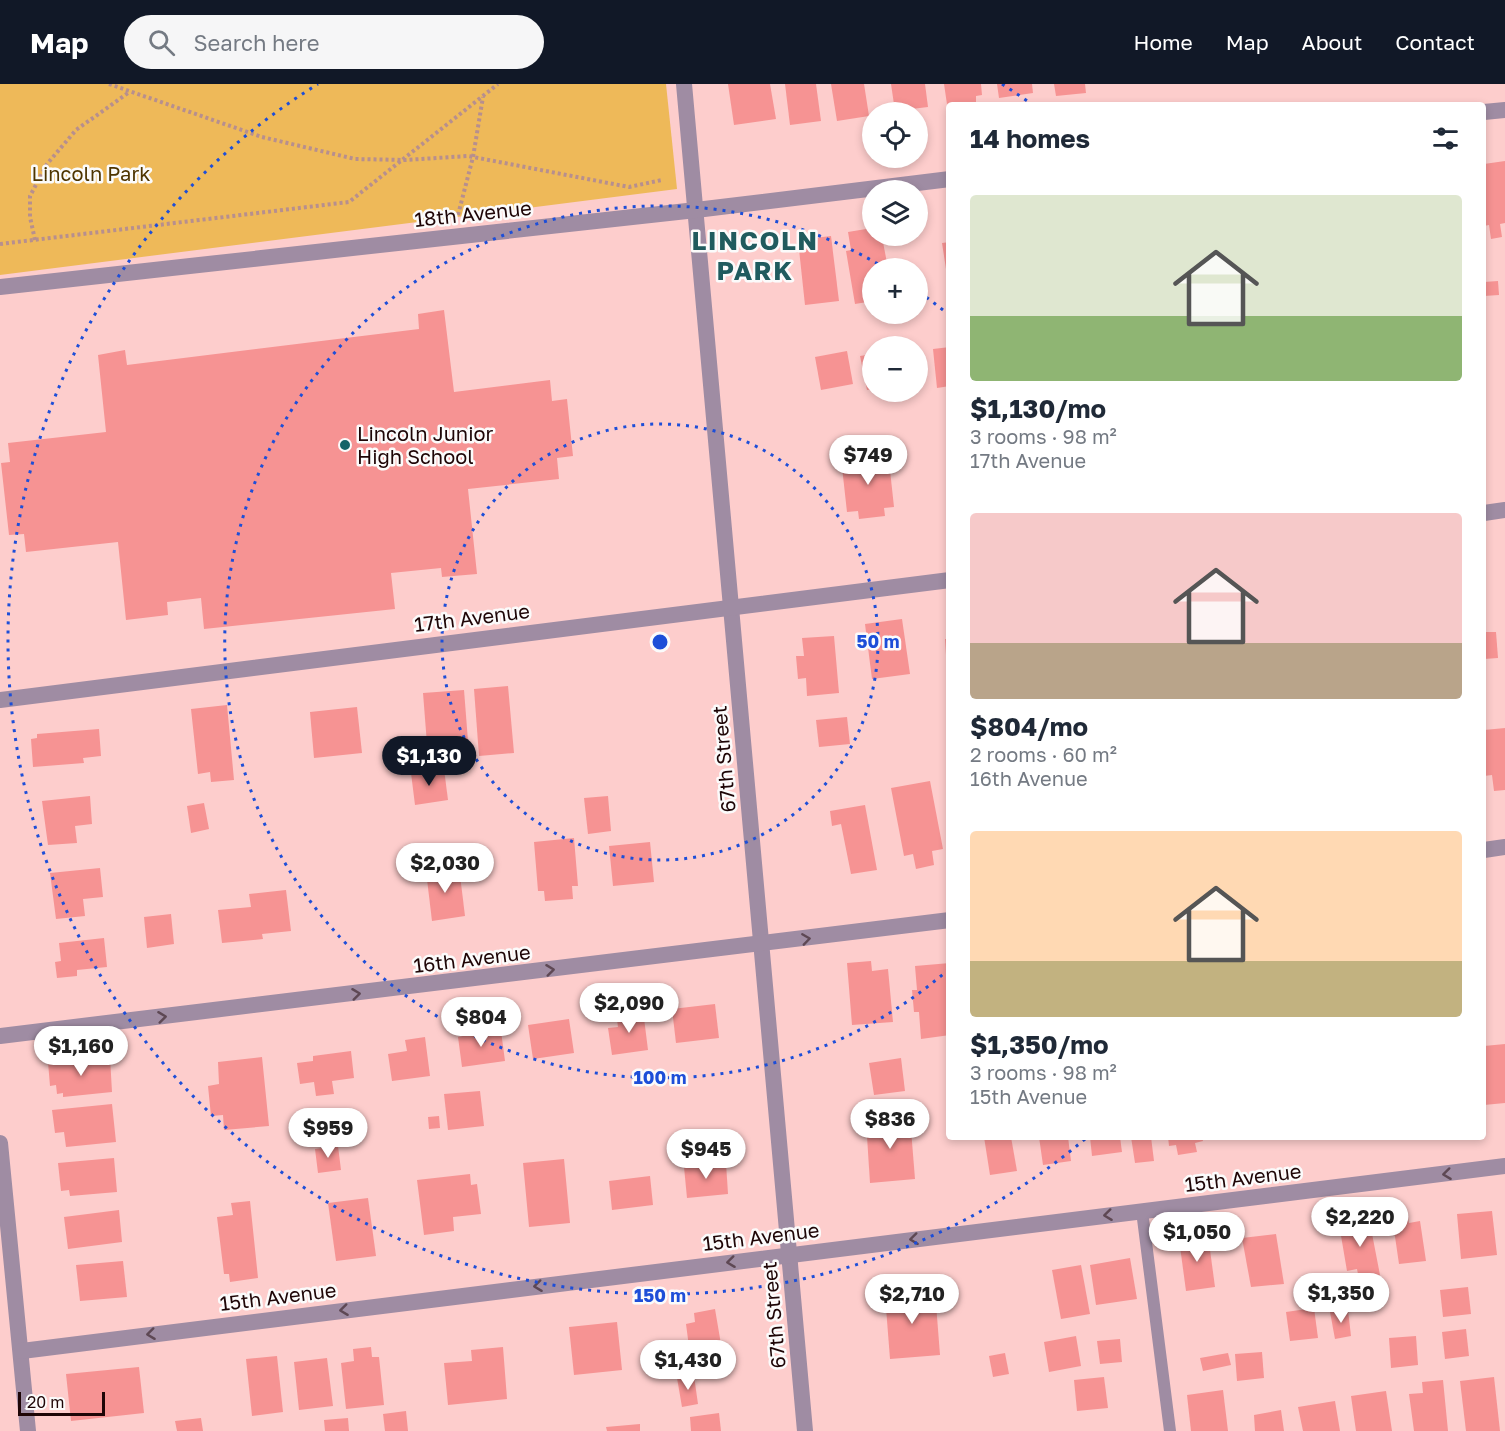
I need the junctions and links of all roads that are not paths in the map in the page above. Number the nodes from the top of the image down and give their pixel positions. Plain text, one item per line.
1 (684, 84) edge
2 (1505, 110) edge
3 (1486, 112) edge
4 (946, 179) edge
5 (696, 210) junction
6 (0, 287) edge
7 (1505, 510) edge
8 (1486, 513) edge
9 (946, 580) edge
10 (731, 607) junction
11 (0, 699) edge
12 (1505, 847) edge
13 (1486, 850) edge
14 (946, 921) edge
15 (762, 945) junction
16 (0, 1036) edge
17 (0, 1143) edge
18 (1505, 1166) edge
19 (1142, 1211) junction
20 (789, 1255) junction
21 (22, 1351) junction
22 (28, 1431) edge
23 (805, 1431) edge
24 (1170, 1431) edge

1 - 5 street, 67th Street
2 - 3 street
4 - 5 street, 18th Avenue
5 - 6 street, 18th Avenue
5 - 10 street, 67th Street
7 - 8 street
9 - 10 street, 17th Avenue
10 - 11 street, 17th Avenue
10 - 15 street, 67th Street
12 - 13 street
15 -> 14 street, 16th Avenue
16 -> 15 street, 16th Avenue
15 - 20 street, 67th Street
17 - 21 street
18 -> 19 street, 15th Avenue
19 -> 20 street, 15th Avenue
19 - 24 lane
20 -> 21 street, 15th Avenue
20 - 23 street, 67th Street
21 - 22 street

